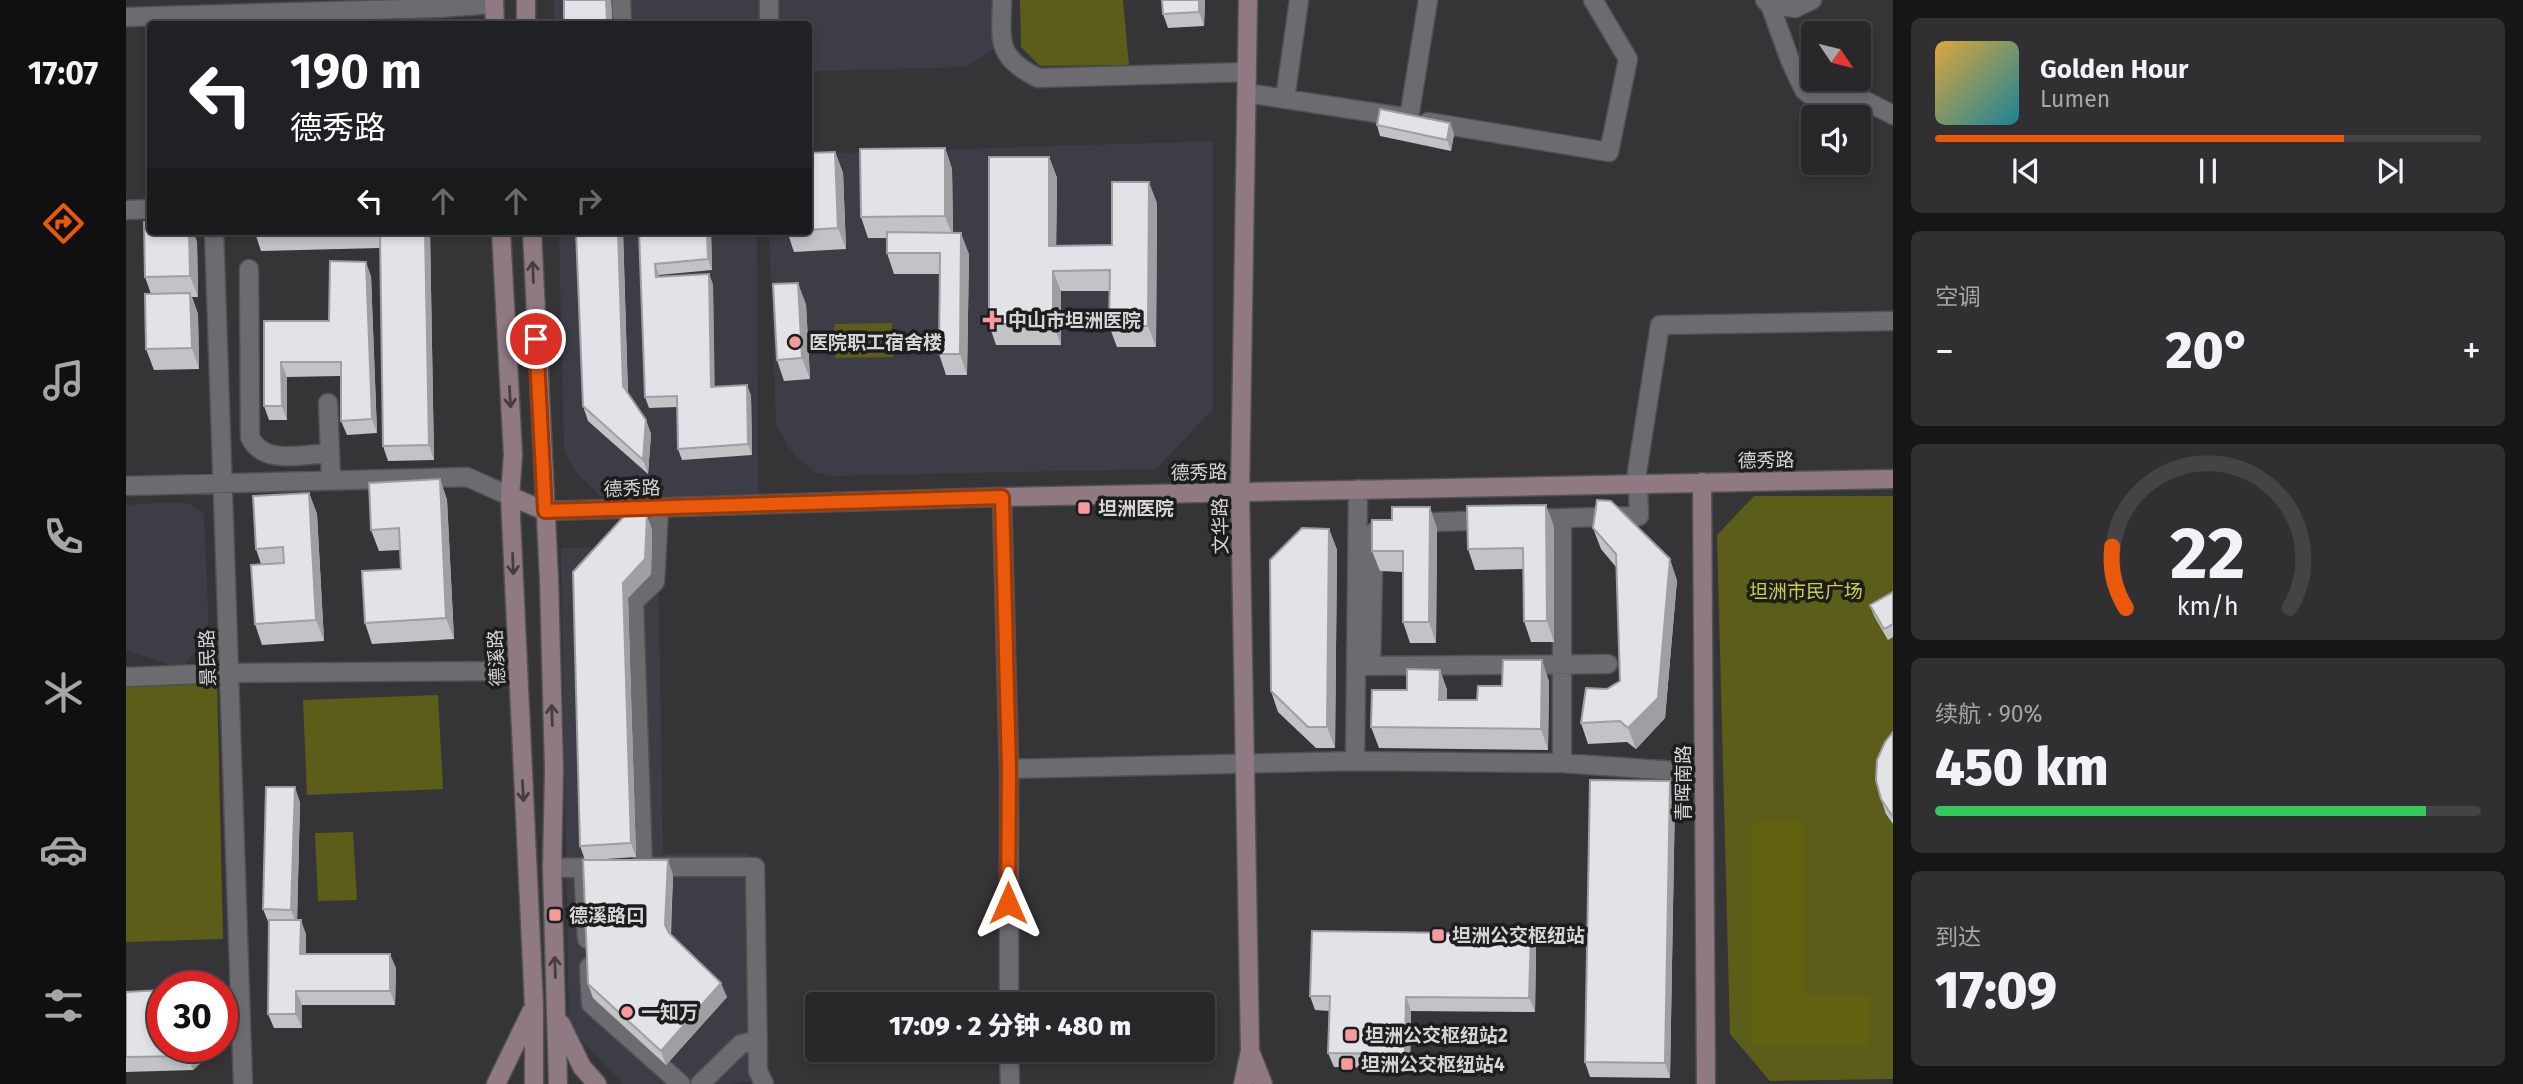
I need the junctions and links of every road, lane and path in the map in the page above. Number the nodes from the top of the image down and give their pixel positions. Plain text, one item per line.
1 (526, 0) edge
2 (621, 0) edge
3 (769, 0) edge
4 (1002, 0) edge
5 (1248, 0) edge
6 (1299, 0) edge
7 (1428, 0) edge
8 (1593, 0) edge
9 (1812, 0) edge
10 (494, 2) edge
11 (1768, 3) edge
12 (207, 13) edge
13 (126, 17) edge
14 (495, 21) edge
15 (526, 21) edge
16 (622, 21) edge
17 (769, 21) edge
18 (1247, 72) junction
19 (1247, 93) junction
20 (1285, 99) junction
21 (1893, 115) edge
22 (1409, 118) junction
23 (147, 209) edge
24 (126, 210) edge
25 (214, 235) edge
26 (501, 235) edge
27 (531, 235) edge
28 (249, 269) dead end
29 (1893, 321) edge
30 (218, 362) junction
31 (249, 362) junction
32 (328, 403) dead end
33 (330, 453) junction
34 (1893, 479) edge
35 (331, 480) junction
36 (1702, 482) junction
37 (221, 483) junction
38 (1637, 484) junction
39 (126, 486) edge
40 (1358, 489) junction
41 (1240, 492) junction
42 (510, 496) junction
43 (1002, 497) junction
44 (659, 508) junction
45 (545, 511) junction
46 (1562, 518) junction
47 (1562, 664) junction
48 (1608, 664) dead end
49 (1363, 665) junction
50 (517, 671) junction
51 (228, 673) junction
52 (126, 677) edge
53 (1355, 761) junction
54 (1245, 762) junction
55 (1562, 763) junction
56 (1009, 769) junction
57 (1704, 772) junction
58 (583, 867) junction
59 (631, 867) junction
60 (552, 868) junction
61 (1009, 992) edge
62 (556, 1004) junction
63 (534, 1006) junction
64 (758, 1040) junction
65 (1250, 1051) junction
66 (1009, 1062) edge
67 (243, 1084) edge
68 (496, 1084) edge
69 (534, 1084) edge
70 (558, 1084) edge
71 (597, 1084) edge
72 (681, 1084) edge
73 (700, 1084) edge
74 (764, 1084) edge
75 (1010, 1084) edge
76 (1243, 1084) edge
77 (1263, 1084) edge
78 (1706, 1084) edge

1 - 15 street
2 - 16 street
3 - 17 street
4 - 18 street
5 - 18 street, 文华路
6 - 20 street
7 - 22 street
8 - 22 street
9 - 11 street
10 - 12 street
10 - 14 street
11 - 21 street
12 - 13 street
18 - 19 street, 文华路
19 - 20 street
19 - 41 street, 文华路
20 - 22 street
23 - 24 street
25 - 30 street, 景民路
26 -> 42 street, 德溪路
45 -> 27 street
28 - 31 street
29 - 38 street
30 - 31 street
30 - 37 street, 景民路
31 - 33 street
32 - 33 street
33 - 35 street
34 - 36 street, 德秀路
35 - 37 street
35 - 42 street
36 - 38 street, 德秀路
36 - 57 street, 青晖南路
37 - 39 street
37 - 51 street, 景民路
38 - 40 street, 德秀路
38 - 46 street
40 - 41 street, 德秀路
40 - 49 street
41 - 43 street, 德秀路
41 - 54 street, 文华路
42 - 45 street, 德秀路
42 -> 50 street, 德溪路
43 - 44 street, 德秀路
43 - 56 street
44 - 45 street, 德秀路
44 - 59 street
60 -> 45 street
46 - 47 street
46 - 49 street
47 - 48 street
47 - 49 street
47 - 55 street
49 - 53 street
50 - 51 street
50 -> 63 street, 德溪路
51 - 52 street
51 - 67 street, 景民路
53 - 54 street
53 - 55 street
54 - 56 street
54 - 65 street, 文华路
55 - 57 street
56 - 61 street
57 - 78 street, 青晖南路
58 - 59 street
58 - 60 street
58 - 72 street
59 - 64 street
62 -> 60 street
62 - 70 street
62 - 71 street
63 - 68 street
63 - 69 street, 德溪路
64 - 73 street
64 - 74 street
65 - 76 street
65 - 77 street
66 - 75 street

